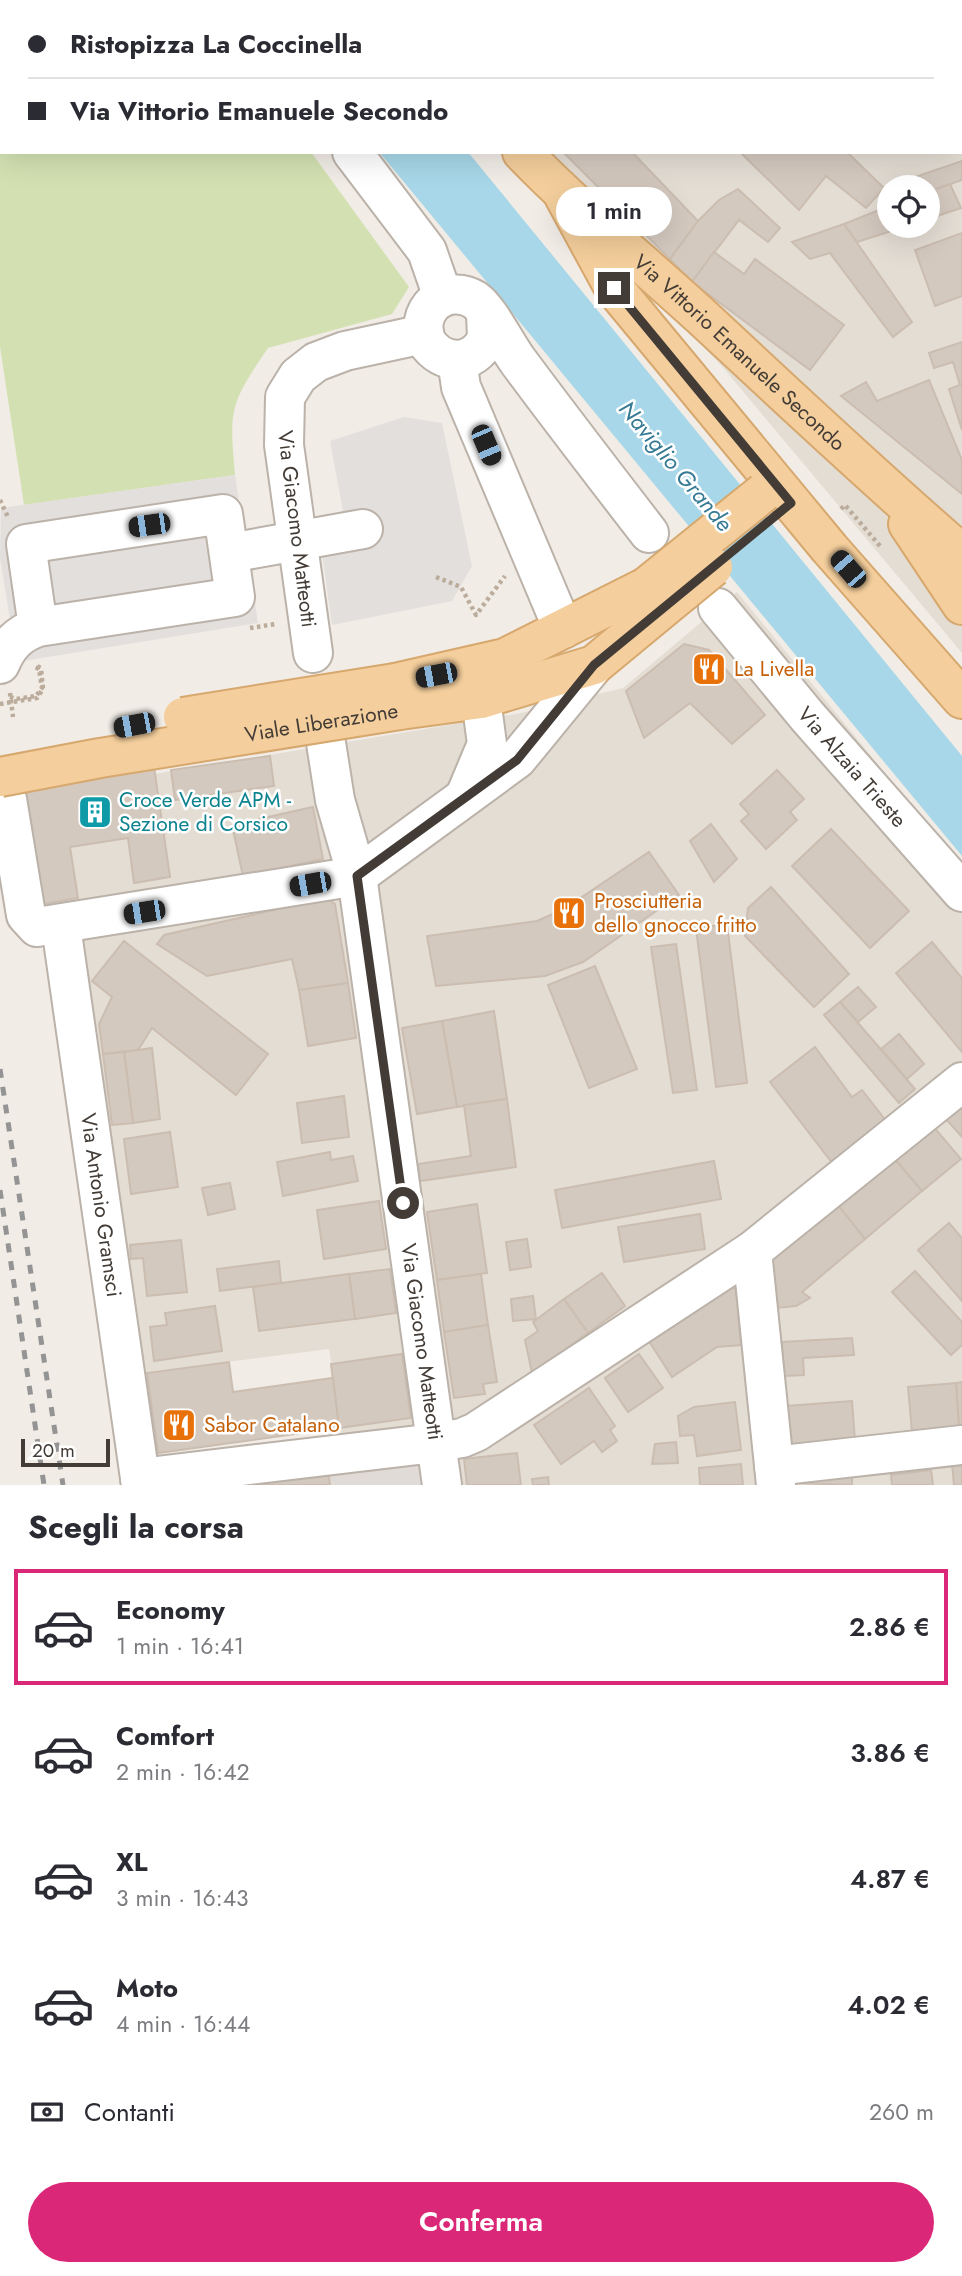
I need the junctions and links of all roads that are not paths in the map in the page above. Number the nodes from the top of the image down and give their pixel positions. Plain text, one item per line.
1 (354, 154) edge
2 (524, 154) edge
3 (564, 196) junction
4 (443, 297) junction
5 (486, 314) junction
6 (424, 334) junction
7 (457, 360) junction
8 (881, 485) junction
9 (778, 498) junction
10 (363, 529) dead end
11 (649, 533) dead end
12 (298, 539) junction
13 (230, 553) junction
14 (962, 554) edge
15 (655, 597) junction
16 (962, 605) edge
17 (718, 608) dead end
18 (38, 628) junction
19 (563, 629) junction
20 (313, 653) dead end
21 (594, 665) junction
22 (5, 679) edge
23 (398, 697) junction
24 (481, 699) junction
25 (962, 699) edge
26 (7, 734) edge
27 (326, 743) dead end
28 (3, 788) edge
29 (466, 794) junction
30 (357, 876) junction
31 (962, 892) edge
32 (61, 926) junction
33 (962, 1082) edge
34 (752, 1251) junction
35 (436, 1441) junction
36 (962, 1445) edge
37 (775, 1476) edge
38 (141, 1482) edge
39 (442, 1485) edge

1 - 4 street
2 - 3 main road, Via Vittorio Emanuele Secondo
3 - 8 main road, Via Vittorio Emanuele Secondo
3 - 9 main road, Via Vittorio Emanuele Secondo
4 - 5 street
4 - 6 street
5 - 7 street
5 - 11 street
6 - 7 street
6 - 12 street, Via Giacomo Matteotti
7 - 19 street
8 - 14 main road, Via Vittorio Emanuele Secondo
8 - 16 main road, Via Vittorio Emanuele Secondo
9 - 15 main road, Viale Liberazione, bridge
9 - 25 main road, Via Vittorio Emanuele Secondo
10 - 12 street
12 - 13 street
12 - 20 street, Via Giacomo Matteotti
13 - 18 street
13 - 18 street
15 - 19 main road, Viale Liberazione
15 - 21 main road, Viale Liberazione
17 - 31 street, Via Alzaia Trieste
18 - 22 street
19 - 23 main road, Viale Liberazione
21 - 24 main road, Viale Liberazione
21 - 29 street
23 - 24 main road, Viale Liberazione
23 - 26 main road, Viale Liberazione, bridge
23 - 28 main road, Viale Liberazione, bridge
24 - 29 street
27 - 30 street, Via Giacomo Matteotti
28 - 32 street
29 - 30 street
30 - 32 street
30 - 35 street, Via Giacomo Matteotti
32 - 38 street, Via Antonio Gramsci
33 - 34 street
34 - 35 street
34 - 37 street
35 - 38 street
35 - 39 street, Via Giacomo Matteotti
36 - 37 street

